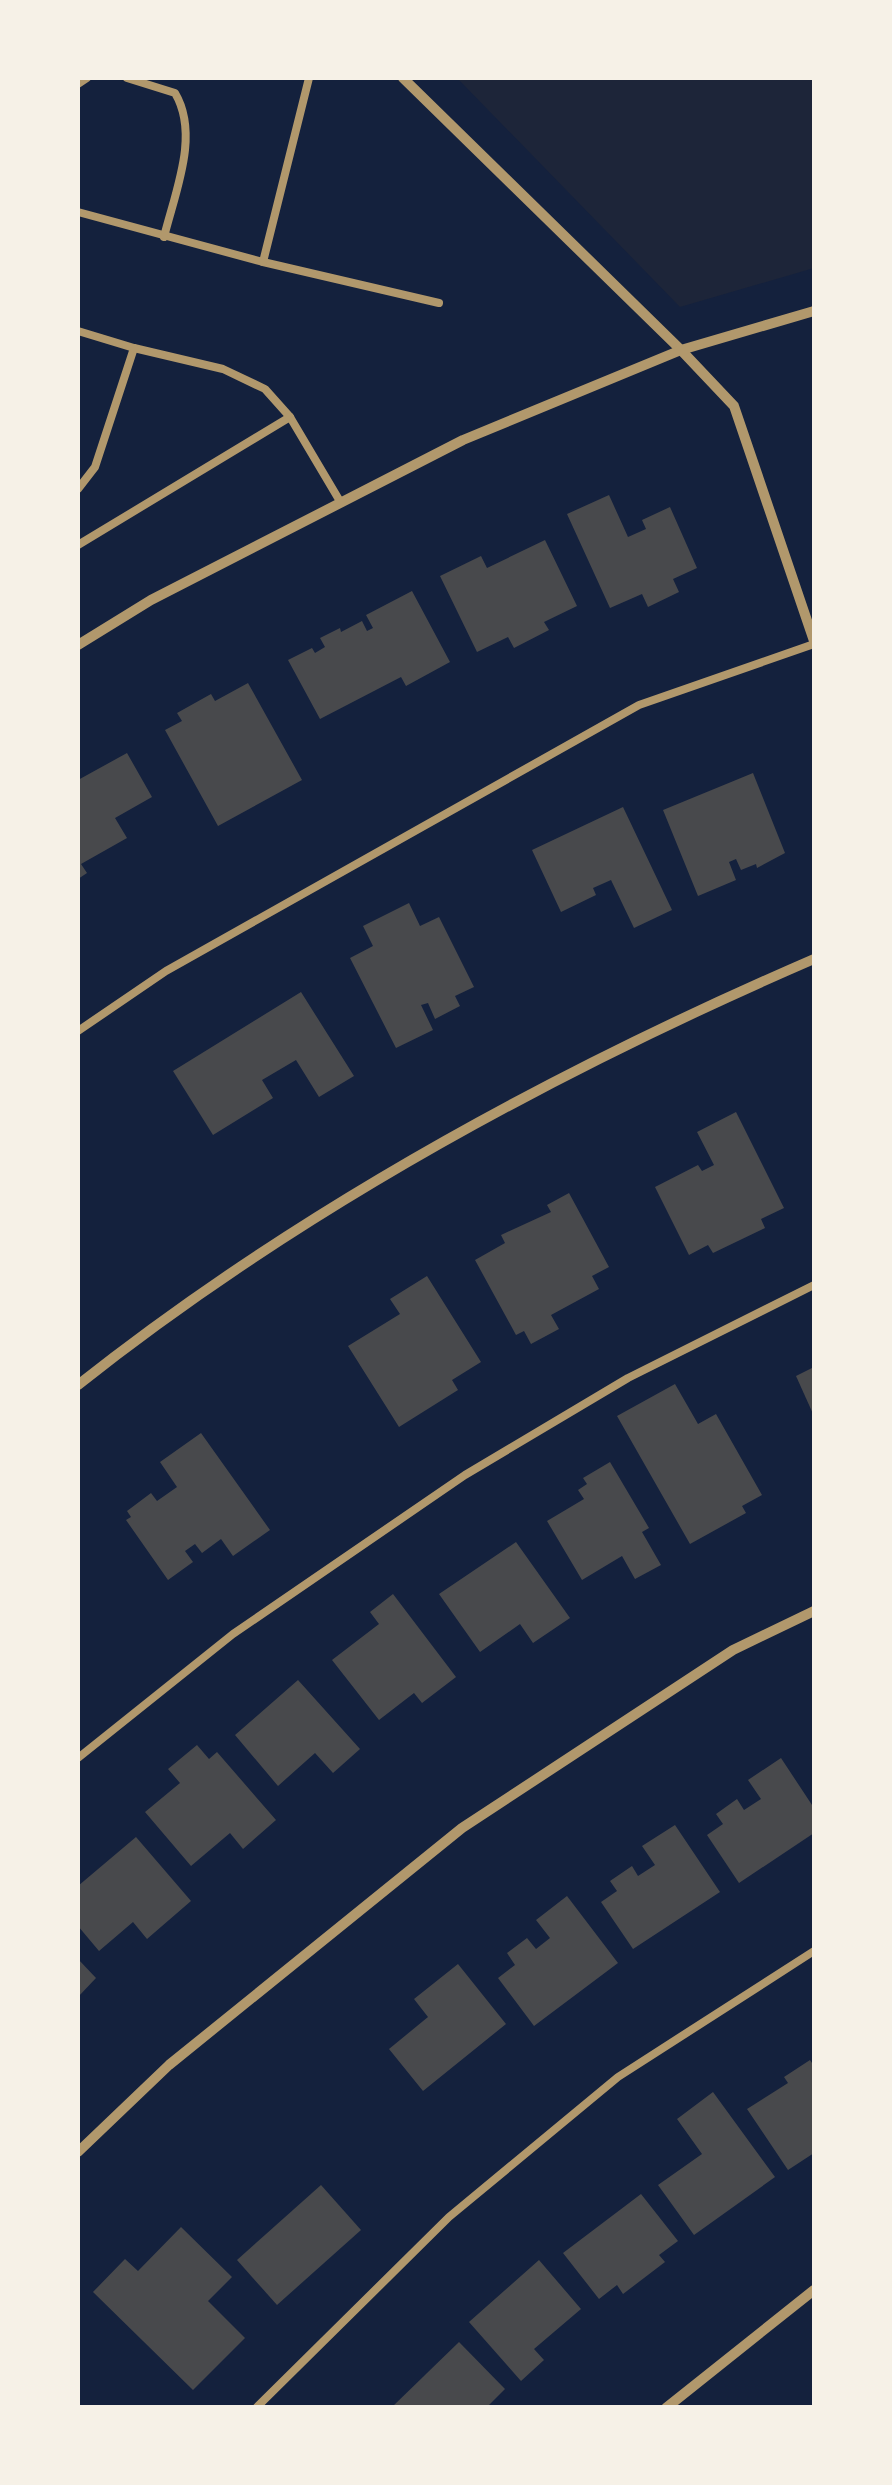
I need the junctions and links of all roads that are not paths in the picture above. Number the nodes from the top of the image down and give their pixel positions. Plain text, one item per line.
1 (87, 78) edge
2 (127, 78) edge
3 (310, 78) edge
4 (403, 78) edge
5 (78, 84) edge
6 (78, 212) edge
7 (164, 236) junction
8 (264, 262) junction
9 (439, 302) dead end
10 (814, 312) edge
11 (78, 331) edge
12 (134, 348) junction
13 (681, 350) junction
14 (290, 417) junction
15 (78, 489) edge
16 (341, 502) junction
17 (78, 545) edge
18 (814, 642) edge
19 (78, 645) edge
20 (814, 960) edge
21 (78, 1031) edge
22 (814, 1285) edge
23 (78, 1385) edge
24 (814, 1611) edge
25 (78, 1758) edge
26 (814, 1951) edge
27 (78, 2152) edge
28 (814, 2290) edge
29 (256, 2408) edge
30 (666, 2408) edge

1 - 5 lane
2 - 7 lane
3 - 8 lane
4 - 13 street
6 - 7 lane
7 - 8 lane
8 - 9 lane
10 - 13 street
11 - 12 lane
12 - 14 lane
12 - 15 lane
13 - 16 street
13 - 18 street
14 - 16 lane
14 - 17 lane
16 - 19 street
18 - 21 lane
20 - 23 street
22 - 25 lane
24 - 27 street
26 - 29 lane
28 - 30 street

